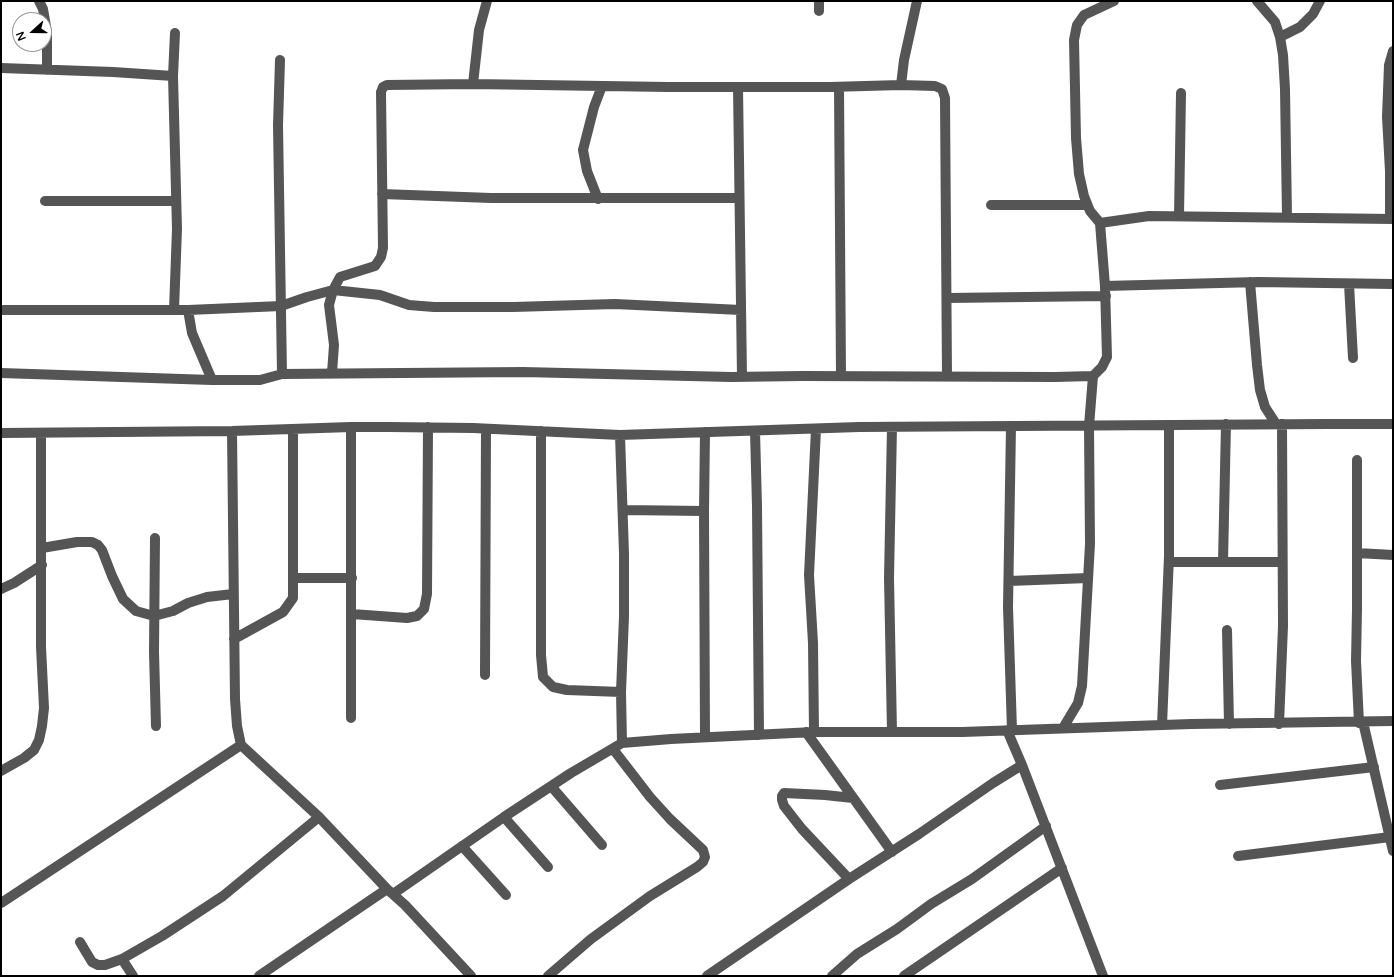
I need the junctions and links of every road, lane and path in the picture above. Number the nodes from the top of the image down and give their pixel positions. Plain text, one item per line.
1 (40, 1) edge
2 (487, 1) edge
3 (917, 1) edge
4 (1114, 1) edge
5 (1257, 1) edge
6 (1320, 1) edge
7 (175, 33) dead end
8 (1280, 37) junction
9 (1393, 51) edge
10 (280, 60) dead end
11 (1, 68) edge
12 (47, 70) junction
13 (173, 76) junction
14 (473, 84) junction
15 (901, 85) junction
16 (602, 86) junction
17 (738, 87) junction
18 (839, 87) junction
19 (1181, 93) dead end
20 (382, 194) junction
21 (598, 198) junction
22 (739, 198) junction
23 (45, 201) dead end
24 (176, 201) junction
25 (992, 205) dead end
26 (1087, 205) junction
27 (1178, 216) junction
28 (1287, 217) junction
29 (1392, 219) edge
30 (1100, 223) junction
31 (1250, 282) junction
32 (1349, 284) junction
33 (1393, 284) edge
34 (333, 290) junction
35 (1106, 291) junction
36 (947, 298) junction
37 (281, 306) junction
38 (1, 310) edge
39 (174, 310) junction
40 (188, 310) junction
41 (741, 310) junction
42 (1353, 358) dead end
43 (1, 373) edge
44 (332, 373) junction
45 (282, 374) junction
46 (842, 376) junction
47 (947, 376) junction
48 (1093, 376) junction
49 (742, 377) junction
50 (212, 380) junction
51 (1226, 424) junction
52 (1279, 424) junction
53 (1393, 424) edge
54 (1169, 425) junction
55 (1011, 426) junction
56 (1089, 426) junction
57 (351, 427) junction
58 (428, 427) junction
59 (892, 427) junction
60 (293, 429) junction
61 (486, 429) junction
62 (816, 429) junction
63 (232, 431) junction
64 (541, 431) junction
65 (755, 431) junction
66 (41, 432) junction
67 (705, 432) junction
68 (1, 433) edge
69 (620, 435) junction
70 (1357, 460) dead end
71 (623, 510) junction
72 (704, 511) junction
73 (156, 538) dead end
74 (42, 548) junction
75 (1357, 553) junction
76 (1393, 555) edge
77 (1169, 562) junction
78 (1223, 562) junction
79 (1282, 562) junction
80 (42, 565) junction
81 (293, 578) junction
82 (352, 578) junction
83 (1088, 578) junction
84 (1009, 582) junction
85 (1, 589) edge
86 (233, 594) junction
87 (352, 614) junction
88 (154, 616) junction
89 (1227, 630) dead end
90 (234, 639) junction
91 (485, 675) dead end
92 (621, 692) junction
93 (351, 718) dead end
94 (1393, 722) edge
95 (1361, 723) junction
96 (1229, 724) junction
97 (1280, 724) junction
98 (1162, 725) junction
99 (156, 726) dead end
100 (1063, 728) junction
101 (1010, 730) junction
102 (810, 732) junction
103 (892, 732) junction
104 (759, 735) junction
105 (705, 737) junction
106 (622, 743) junction
107 (241, 745) junction
108 (613, 749) junction
109 (1022, 765) junction
110 (1374, 767) junction
111 (1, 771) edge
112 (1220, 785) dead end
113 (551, 786) junction
114 (853, 798) junction
115 (1389, 814) edge
116 (504, 816) junction
117 (319, 817) junction
118 (1046, 826) junction
119 (1390, 837) junction
120 (602, 845) dead end
121 (462, 846) junction
122 (1393, 851) edge
123 (892, 852) junction
124 (1238, 856) dead end
125 (548, 867) dead end
126 (1062, 868) junction
127 (849, 879) junction
128 (390, 891) junction
129 (506, 895) dead end
130 (1, 903) edge
131 (80, 942) dead end
132 (122, 959) junction
133 (133, 976) edge
134 (259, 976) edge
135 (472, 976) edge
136 (548, 976) edge
137 (707, 976) edge
138 (832, 976) edge
139 (904, 976) edge
140 (1103, 976) edge

1 - 12 street
2 - 14 street
3 - 15 street
4 - 26 street
5 - 8 street
6 - 8 street
7 - 13 street
8 - 28 street
9 - 29 street
10 - 37 street
11 - 12 street
12 - 13 street
13 - 24 street
14 - 16 street
14 - 20 street
15 - 18 street
15 - 36 street
16 - 17 street
16 - 21 street
17 - 18 street
17 - 22 street
18 - 46 street
19 - 27 street
20 - 21 street
20 - 34 street
21 - 22 street
22 - 41 street
23 - 24 street
24 - 39 street
25 - 26 street
26 - 30 street
27 - 28 street
27 - 30 street
28 - 29 street
30 - 35 street
31 - 32 street
31 - 35 street
31 - 52 street
32 - 33 street
32 - 42 street
34 - 37 street
34 - 41 street
34 - 44 street
35 - 36 street
35 - 48 street
36 - 47 street
37 - 40 street
37 - 45 street
38 - 39 street
39 - 40 street
40 - 50 street
41 - 49 street
43 - 50 street
44 - 45 street
44 - 49 street
45 - 50 street
46 - 47 street
46 - 49 street
47 - 48 street
48 - 56 street
51 - 52 street
51 - 54 street
51 - 78 street
52 - 53 street
52 - 79 street
54 - 56 street
54 - 77 street
55 - 56 street
55 - 59 street
55 - 84 street
56 - 83 street
57 - 58 street
57 - 60 street
57 - 82 street
58 - 61 street
58 - 87 street
59 - 62 street
59 - 103 street
60 - 63 street
60 - 81 street
61 - 64 street
61 - 91 street
62 - 65 street
62 - 102 street
63 - 66 street
63 - 86 street
64 - 69 street
64 - 92 street
65 - 67 street
65 - 104 street
66 - 68 street
66 - 74 street
67 - 69 street
67 - 72 street
69 - 71 street
70 - 75 street
71 - 72 street
71 - 92 street
72 - 105 street
73 - 88 street
74 - 80 street
74 - 88 street
75 - 76 street
75 - 95 street
77 - 78 street
77 - 98 street
78 - 79 street
79 - 97 street
80 - 85 street
80 - 111 street
81 - 82 street
81 - 90 street
82 - 87 street
83 - 84 street
83 - 100 street
84 - 101 street
86 - 88 street
86 - 90 street
87 - 93 street
88 - 99 street
89 - 96 street
90 - 107 street
92 - 106 street
94 - 95 street
95 - 97 street
95 - 110 street
96 - 97 street
96 - 98 street
98 - 100 street
100 - 101 street
101 - 103 street
101 - 109 street
102 - 103 street
102 - 104 street
102 - 114 street
104 - 105 street
105 - 106 street
106 - 108 street
107 - 117 street
107 - 130 street
108 - 113 street
108 - 136 street
109 - 118 street
109 - 123 street
110 - 112 street
110 - 115 street
113 - 116 street
113 - 120 street
114 - 123 street
114 - 127 street
115 - 119 street
116 - 121 street
116 - 125 street
117 - 128 street
117 - 132 street
118 - 126 street
118 - 138 street
119 - 122 street
119 - 124 street
121 - 128 street
121 - 129 street
123 - 127 street
126 - 139 street
126 - 140 street
127 - 137 street
128 - 134 street
128 - 135 street
131 - 132 street
132 - 133 street

